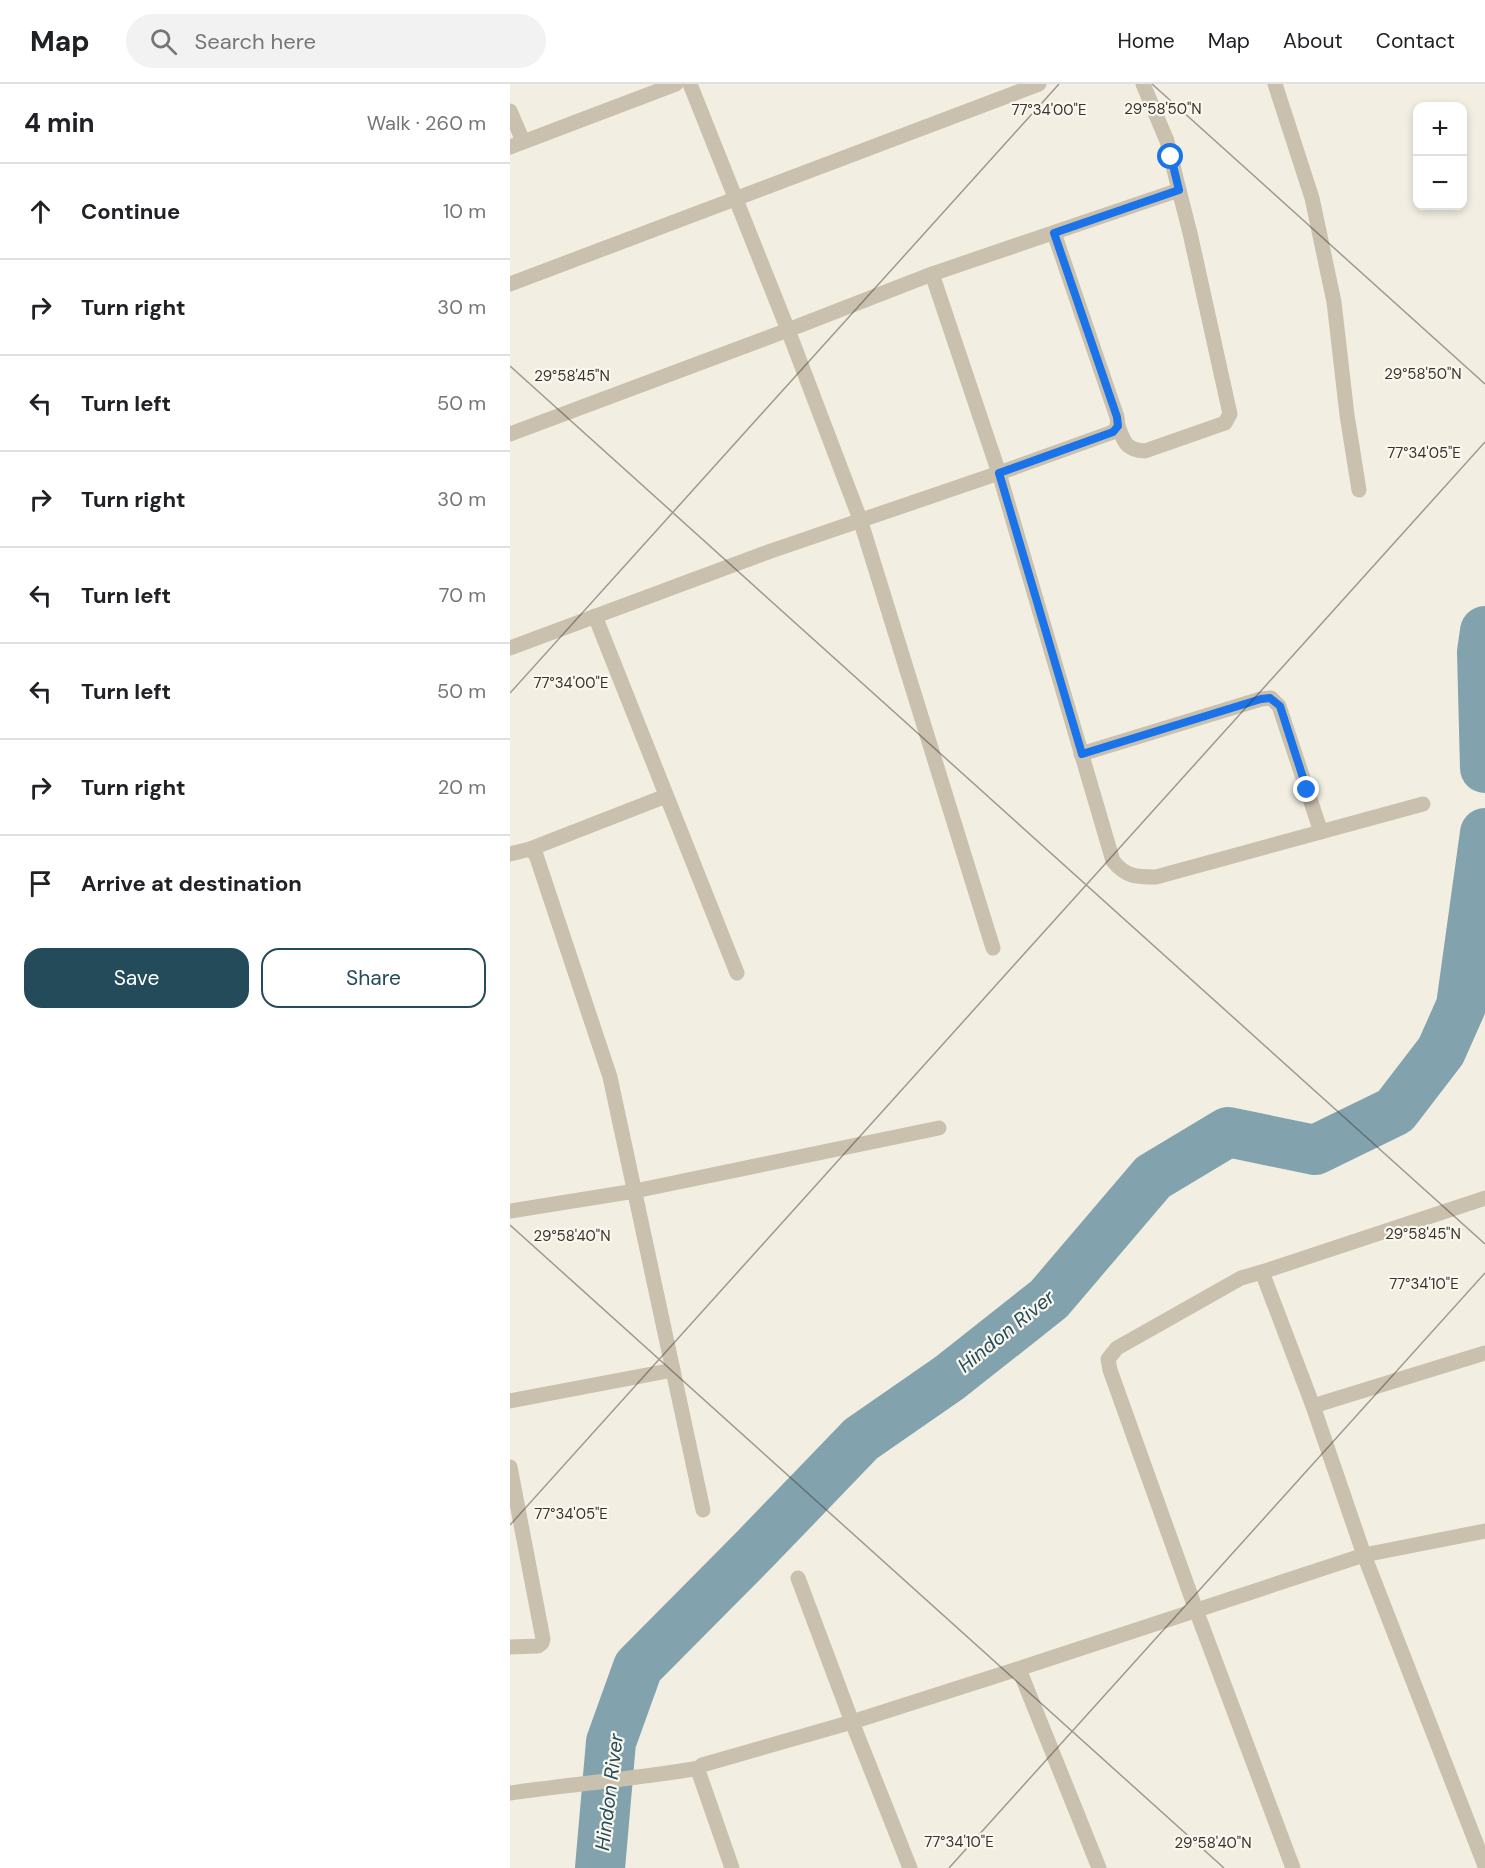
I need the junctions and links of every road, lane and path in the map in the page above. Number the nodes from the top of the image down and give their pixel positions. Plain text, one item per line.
1 (676, 84) edge
2 (690, 84) edge
3 (1039, 84) edge
4 (1143, 84) edge
5 (1275, 84) edge
6 (510, 111) edge
7 (516, 144) edge
8 (1179, 190) junction
9 (736, 199) junction
10 (1054, 233) junction
11 (932, 274) junction
12 (510, 284) edge
13 (788, 330) junction
14 (1118, 426) junction
15 (510, 434) edge
16 (999, 473) junction
17 (1359, 489) dead end
18 (860, 519) junction
19 (595, 616) junction
20 (510, 648) edge
21 (1082, 754) junction
22 (666, 796) junction
23 (1423, 804) dead end
24 (1321, 832) junction
25 (530, 849) junction
26 (510, 854) edge
27 (993, 948) dead end
28 (737, 973) dead end
29 (939, 1128) dead end
30 (635, 1191) junction
31 (1485, 1198) edge
32 (510, 1211) edge
33 (1262, 1272) junction
34 (1485, 1353) edge
35 (673, 1370) junction
36 (510, 1401) edge
37 (1313, 1406) junction
38 (510, 1467) edge
39 (703, 1510) dead end
40 (1485, 1531) edge
41 (1364, 1555) junction
42 (798, 1578) dead end
43 (1196, 1610) junction
44 (510, 1647) edge
45 (1019, 1669) junction
46 (852, 1722) junction
47 (699, 1768) junction
48 (510, 1793) edge
49 (1485, 1866) edge
50 (732, 1868) edge
51 (910, 1868) edge
52 (1098, 1868) edge
53 (1293, 1868) edge

1 - 7 street
2 - 9 street
3 - 9 street
4 - 8 street
5 - 17 street
6 - 7 street
8 - 10 street
8 - 14 street
9 - 12 street
9 - 13 street
10 - 11 street
10 - 14 street
11 - 13 street
11 - 16 street
13 - 15 street
13 - 18 street
14 - 16 street
16 - 18 street
16 - 21 street
18 - 19 street
18 - 27 street
19 - 20 street
19 - 22 street
21 - 24 street
21 - 24 street
22 - 25 street
22 - 28 street
23 - 24 street
25 - 26 street
25 - 30 street
29 - 30 street
30 - 32 street
30 - 35 street
31 - 33 street
33 - 37 street
33 - 43 street
34 - 37 street
35 - 36 street
35 - 39 street
37 - 41 street
38 - 44 street
40 - 41 street
41 - 43 street
41 - 49 street
42 - 46 street
43 - 45 street
43 - 53 street
45 - 46 street
45 - 52 street
46 - 47 street
46 - 51 street
47 - 48 street
47 - 50 street

